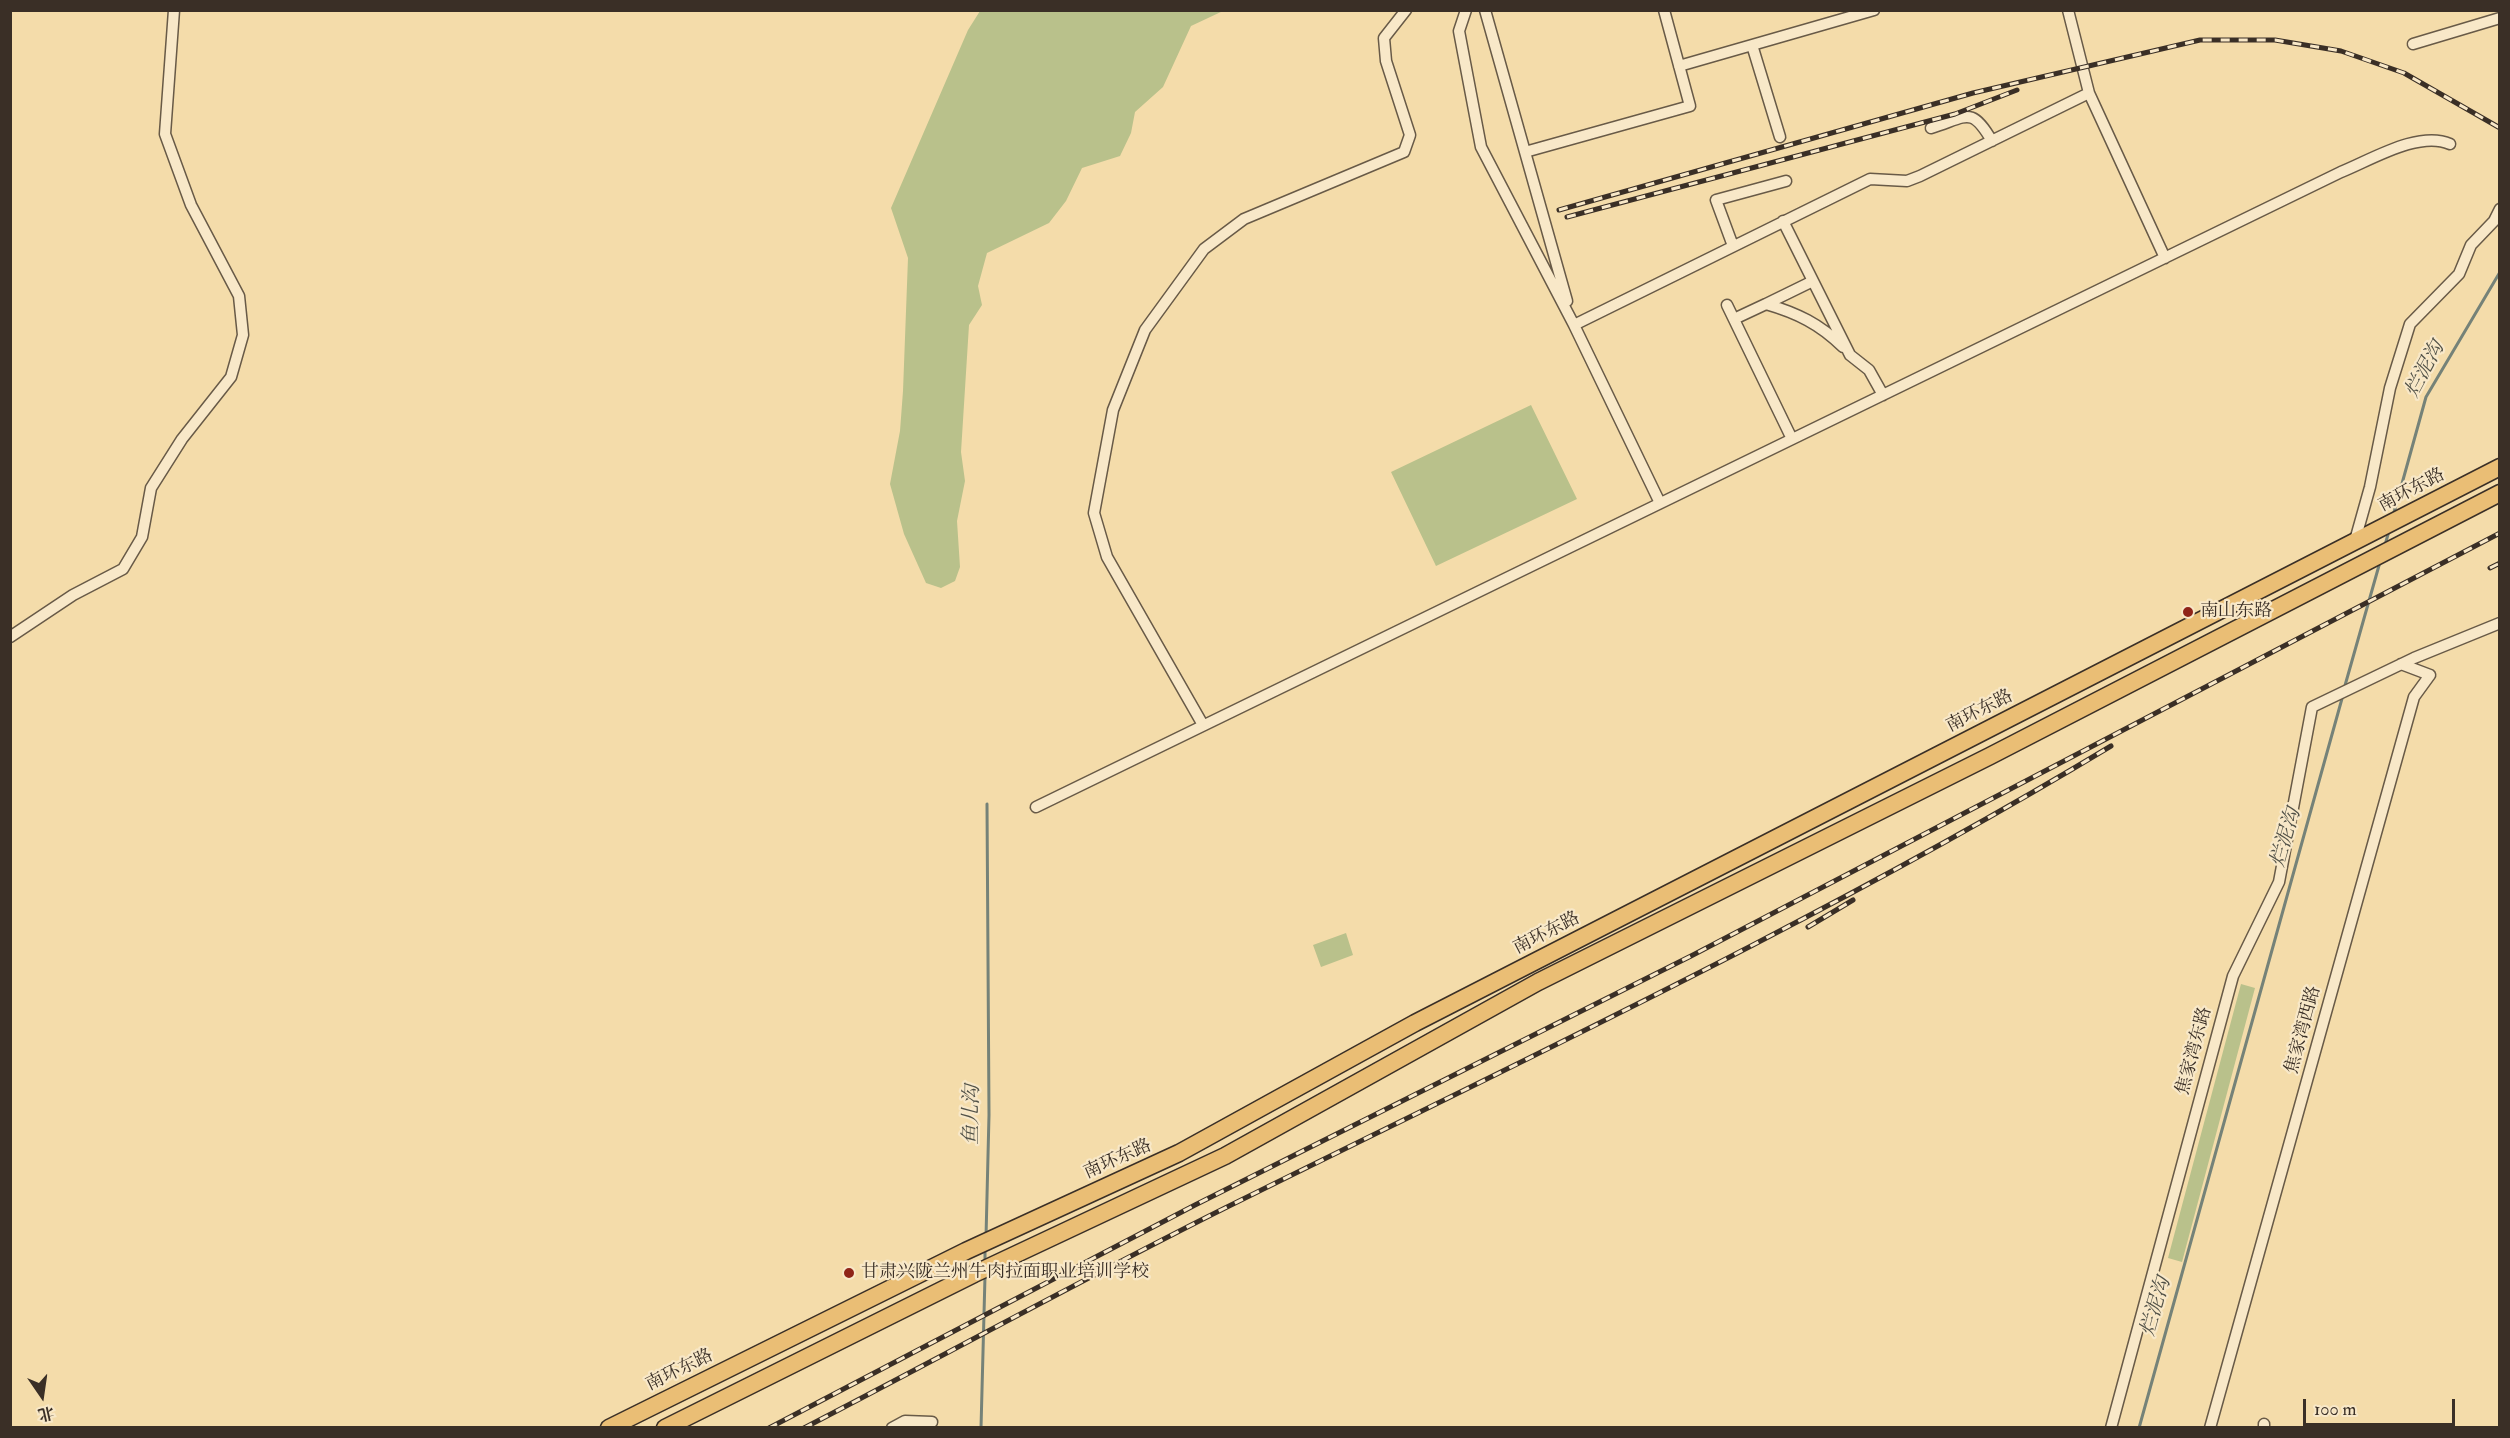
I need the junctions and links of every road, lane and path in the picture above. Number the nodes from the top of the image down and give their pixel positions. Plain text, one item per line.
1 (174, 10) edge
2 (1406, 10) edge
3 (1466, 10) edge
4 (1485, 10) edge
5 (1664, 10) edge
6 (1874, 10) edge
7 (2068, 10) edge
8 (2499, 18) edge
9 (2413, 44) dead end
10 (1752, 45) junction
11 (1679, 66) junction
12 (2089, 93) junction
13 (1931, 128) dead end
14 (1779, 136) dead end
15 (1992, 141) junction
16 (2450, 144) dead end
17 (1525, 152) junction
18 (1786, 181) dead end
19 (2499, 209) edge
20 (1783, 222) junction
21 (1733, 246) junction
22 (2165, 258) junction
23 (1813, 281) junction
24 (1766, 304) junction
25 (1727, 305) dead end
26 (1734, 319) junction
27 (1574, 324) junction
28 (1850, 355) junction
29 (1883, 395) junction
30 (1792, 439) junction
31 (2499, 467) edge
32 (2499, 494) edge
33 (1660, 503) junction
34 (2360, 541) junction
35 (2499, 623) edge
36 (10, 638) edge
37 (2401, 664) junction
38 (1203, 725) junction
39 (1035, 807) dead end
40 (1213, 1135) junction
41 (1225, 1156) junction
42 (930, 1426) edge
43 (609, 1428) edge
44 (665, 1428) edge
45 (892, 1428) edge
46 (2111, 1428) edge
47 (2210, 1428) edge

1 - 36 street
2 - 38 street
3 - 27 street
4 - 17 street
5 - 11 street
6 - 10 street
7 - 12 street
8 - 9 street
10 - 11 street
10 - 14 street
11 - 17 street
12 - 15 street
12 - 22 street
13 - 15 street
15 - 20 street
16 - 22 street
17 - 27 street
18 - 21 street
19 - 34 street
20 - 21 street
20 - 23 street
21 - 27 street
22 - 29 street
23 - 24 street
23 - 28 street
24 - 26 street
24 - 28 street
25 - 26 street
26 - 30 street
27 - 33 street
28 - 29 street
29 - 30 street
30 - 33 street
31 - 34 highway, 南环东路
32 - 41 highway
33 - 38 street
34 - 40 highway, 南环东路
35 - 37 street
37 - 46 street, 焦家湾东路
37 - 47 street, 焦家湾西路
38 - 39 street
40 - 41 highway
40 - 43 highway, 南环东路
41 - 44 highway
42 - 45 street

